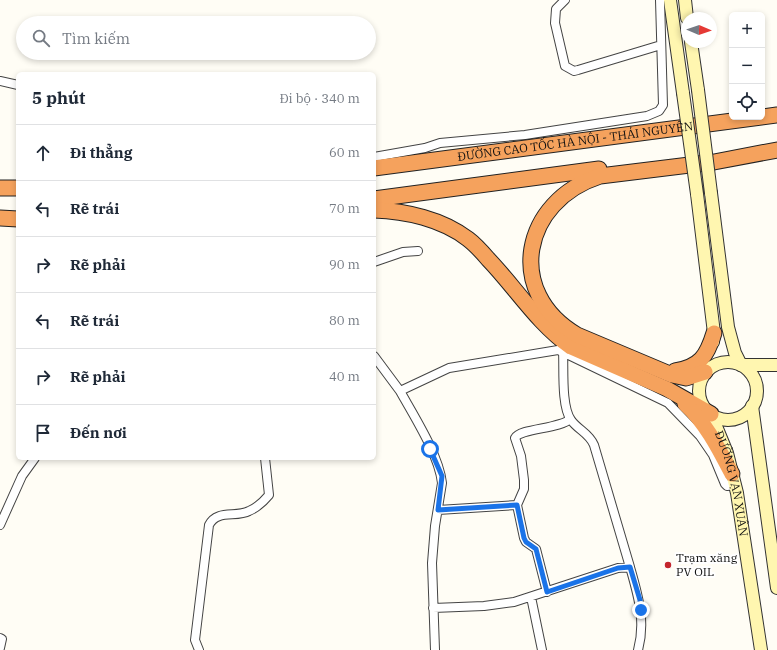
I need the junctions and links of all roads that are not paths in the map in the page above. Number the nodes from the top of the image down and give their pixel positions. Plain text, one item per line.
1 (565, 0) edge
2 (660, 0) edge
3 (670, 0) edge
4 (685, 0) edge
5 (686, 12) edge
6 (661, 45) junction
7 (692, 48) edge
8 (0, 81) edge
9 (16, 85) edge
10 (777, 108) edge
11 (765, 110) edge
12 (729, 115) edge
13 (777, 115) edge
14 (777, 146) edge
15 (777, 150) edge
16 (376, 157) edge
17 (428, 162) junction
18 (376, 168) edge
19 (0, 188) edge
20 (16, 188) edge
21 (376, 199) edge
22 (376, 210) edge
23 (0, 218) edge
24 (16, 219) edge
25 (418, 251) dead end
26 (376, 261) edge
27 (714, 333) junction
28 (563, 351) junction
29 (376, 359) edge
30 (741, 365) junction
31 (777, 365) edge
32 (666, 372) junction
33 (705, 372) junction
34 (667, 389) junction
35 (400, 391) junction
36 (752, 406) junction
37 (711, 414) junction
38 (570, 419) junction
39 (34, 460) edge
40 (265, 460) edge
41 (734, 480) junction
42 (517, 505) junction
43 (438, 510) junction
44 (772, 518) edge
45 (0, 525) edge
46 (630, 567) junction
47 (777, 588) edge
48 (547, 592) junction
49 (531, 597) junction
50 (433, 608) junction
51 (0, 638) edge
52 (0, 648) edge
53 (199, 650) edge
54 (435, 650) edge
55 (542, 650) edge
56 (638, 650) edge
57 (761, 650) edge

1 - 6 street
2 - 6 street
3 - 27 main road, bridge
4 - 5 main road
6 - 16 street
7 - 30 main road, bridge
8 - 9 street
10 - 11 highway
12 - 17 highway
13 - 17 highway, ĐƯỜNG CAO TỐC HÀ NỘI - THÁI NGUYÊN
14 - 21 highway
15 - 32 highway
17 - 18 highway, ĐƯỜNG CAO TỐC HÀ NỘI - THÁI NGUYÊN
19 - 20 highway
22 - 34 highway
23 - 24 highway
25 - 26 street
27 - 32 highway
27 - 33 main road
28 - 35 street
28 - 38 street
28 - 41 street
29 - 35 street
30 - 31 main road
30 - 33 main road
30 - 36 main road
32 - 33 highway
33 - 37 main road
34 - 37 highway
34 - 41 highway
35 - 43 street
36 - 37 main road
36 - 44 main road
37 - 41 main road, ĐƯỜNG VẠN XUÂN
38 - 42 street
38 - 46 street
39 - 45 street
40 - 53 street
41 - 57 main road, ĐƯỜNG VẠN XUÂN
42 - 43 street
42 - 48 street
43 - 50 street
44 - 47 main road
46 - 48 street
46 - 56 street
48 - 49 street
49 - 50 street
49 - 55 street
50 - 54 street
51 - 52 street

